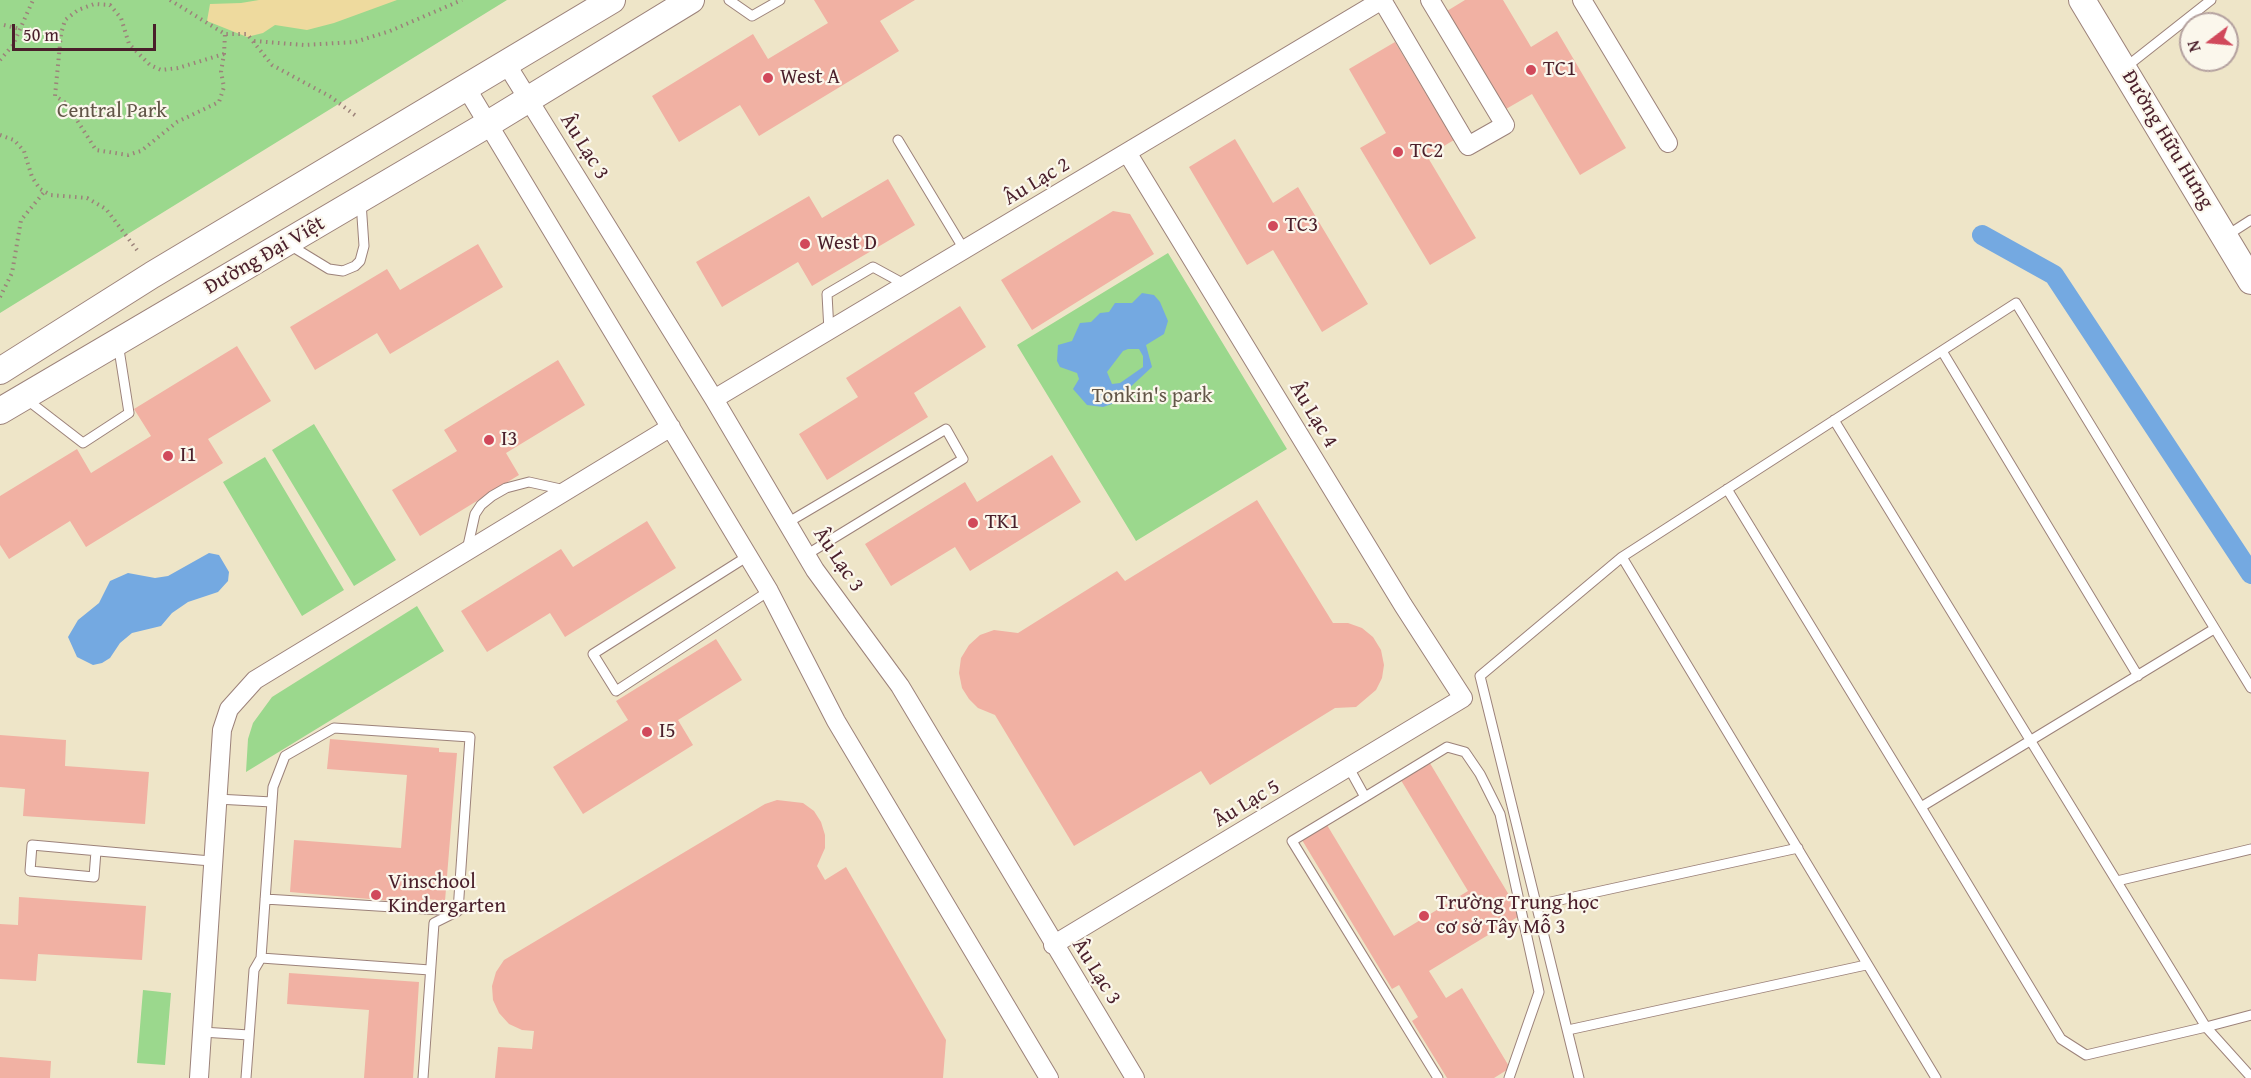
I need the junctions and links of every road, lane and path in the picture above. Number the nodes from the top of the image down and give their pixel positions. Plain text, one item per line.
1 (33, 0) edge
2 (170, 0) edge
3 (462, 0) edge
4 (612, 0) edge
5 (690, 0) edge
6 (729, 0) edge
7 (780, 0) edge
8 (1382, 0) edge
9 (1430, 0) edge
10 (1582, 0) edge
11 (2082, 0) edge
12 (2211, 0) edge
13 (4, 25) dead end
14 (20, 29) junction
15 (225, 34) junction
16 (254, 41) junction
17 (224, 54) junction
18 (0, 60) edge
19 (507, 65) junction
20 (2124, 68) junction
21 (467, 88) junction
22 (528, 99) junction
23 (356, 116) dead end
24 (488, 124) junction
25 (0, 135) edge
26 (898, 140) dead end
27 (1668, 143) dead end
28 (1128, 154) junction
29 (45, 191) junction
30 (361, 199) junction
31 (2251, 220) edge
32 (2226, 236) junction
33 (286, 243) junction
34 (137, 250) dead end
35 (965, 251) junction
36 (2251, 281) edge
37 (906, 285) junction
38 (0, 297) edge
39 (829, 331) junction
40 (118, 342) junction
41 (1942, 351) junction
42 (0, 371) edge
43 (24, 398) junction
44 (714, 399) junction
45 (0, 411) edge
46 (1834, 420) junction
47 (671, 428) junction
48 (1727, 489) junction
49 (567, 491) junction
50 (787, 523) junction
51 (467, 551) junction
52 (806, 555) junction
53 (748, 556) junction
54 (1622, 557) junction
55 (769, 591) junction
56 (2214, 629) junction
57 (2138, 676) junction
58 (2251, 688) edge
59 (1463, 698) joint
60 (2032, 741) junction
61 (1349, 768) junction
62 (1365, 797) junction
63 (217, 799) junction
64 (272, 802) junction
65 (1921, 807) junction
66 (1798, 848) junction
67 (2251, 849) edge
68 (96, 851) junction
69 (213, 861) junction
70 (2118, 881) junction
71 (265, 899) junction
72 (1537, 905) junction
73 (458, 911) junction
74 (1053, 945) junction
75 (261, 958) junction
76 (1866, 965) junction
77 (430, 970) junction
78 (2251, 1015) edge
79 (2206, 1027) junction
80 (1568, 1030) junction
81 (202, 1032) junction
82 (249, 1035) junction
83 (2251, 1077) edge
84 (199, 1078) edge
85 (246, 1078) edge
86 (423, 1078) edge
87 (1049, 1078) edge
88 (1135, 1078) edge
89 (1438, 1078) edge
90 (1509, 1078) edge
91 (1579, 1078) edge
92 (1936, 1078) edge

1 - 14 path
2 - 15 path
3 - 16 path
4 - 19 street, Đường Đại Việt
5 - 22 street, Đường Đại Việt
6 - 7 lane
8 - 9 street
8 - 28 street, Âu Lạc 2
10 - 27 street
11 - 20 street, Đường Hữu Hưng
12 - 20 lane
13 - 14 path
14 - 18 path
15 - 16 path
15 - 17 path
16 - 23 path
17 - 17 path
19 - 21 street, Đường Đại Việt
19 - 22 street, Âu Lạc 3
20 - 32 street, Đường Hữu Hưng
21 - 24 street
21 - 42 street, Đường Đại Việt
22 - 24 street, Đường Đại Việt
22 - 44 street, Âu Lạc 3
24 - 30 street, Đường Đại Việt
24 - 47 street
25 - 29 path
26 - 35 lane
28 - 35 street, Âu Lạc 2
28 - 59 street, Âu Lạc 4
29 - 34 path
29 - 38 path
30 - 33 street, Đường Đại Việt
30 - 33 lane
31 - 32 lane
32 - 36 street, Đường Hữu Hưng
33 - 40 street, Đường Đại Việt
35 - 37 street, Âu Lạc 2
37 - 39 street, Âu Lạc 2
37 - 39 lane
39 - 44 street, Âu Lạc 2
40 - 43 street, Đường Đại Việt
40 - 43 lane
41 - 46 lane
41 - 56 lane
41 - 57 lane
43 - 45 street, Đường Đại Việt
44 - 50 street, Âu Lạc 3
46 - 48 lane
46 - 60 lane
47 - 49 street
47 - 53 street
48 - 54 lane
48 - 65 lane
49 - 51 street
49 - 51 lane
50 - 52 street, Âu Lạc 3
50 - 52 lane
51 - 63 street
52 - 74 street, Âu Lạc 3
53 - 55 street
53 - 55 lane
54 - 66 lane
54 - 72 lane
55 - 87 street
56 - 57 lane
56 - 58 lane
57 - 60 lane
59 - 61 street, Âu Lạc 5
60 - 65 lane
60 - 70 lane
61 - 62 lane
61 - 74 street, Âu Lạc 5
62 - 89 lane
62 - 90 lane
63 - 64 lane
63 - 69 street
64 - 71 lane
64 - 73 lane
65 - 79 lane
66 - 72 lane
66 - 76 lane
67 - 70 lane
68 - 68 lane
68 - 69 lane
69 - 81 street
70 - 79 lane
71 - 73 lane
71 - 75 lane
72 - 80 lane
73 - 77 lane
74 - 88 street, Âu Lạc 3
75 - 77 lane
75 - 82 lane
76 - 80 lane
76 - 92 lane
77 - 86 lane
78 - 79 lane
79 - 83 lane
80 - 91 lane
81 - 82 lane
81 - 84 street
82 - 85 lane

